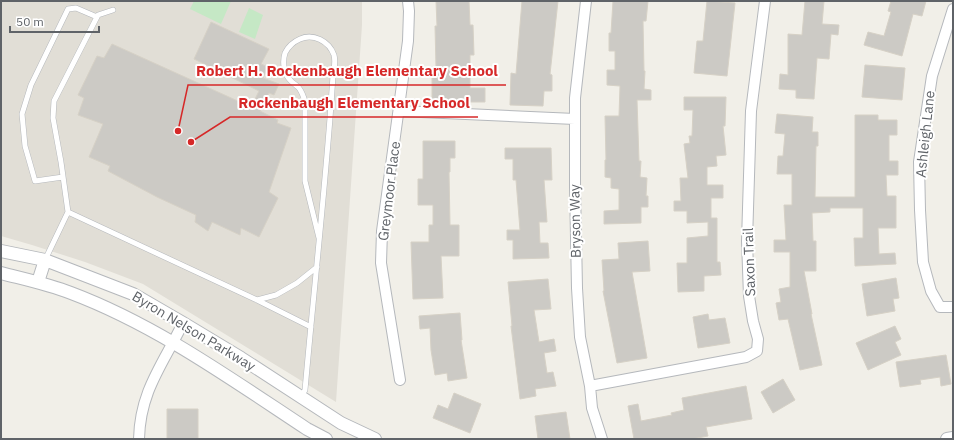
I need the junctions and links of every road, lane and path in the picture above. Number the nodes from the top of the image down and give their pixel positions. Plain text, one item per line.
1 (408, 1) edge
2 (586, 1) edge
3 (765, 1) edge
4 (953, 9) edge
5 (113, 10) dead end
6 (97, 17) junction
7 (399, 111) junction
8 (575, 119) junction
9 (63, 177) junction
10 (68, 212) junction
11 (319, 238) junction
12 (1, 251) edge
13 (45, 260) junction
14 (316, 267) junction
15 (1, 273) edge
16 (38, 282) junction
17 (257, 300) junction
18 (953, 307) edge
19 (183, 323) junction
20 (311, 327) junction
21 (174, 342) junction
22 (400, 380) dead end
23 (590, 386) junction
24 (301, 398) junction
25 (953, 438) edge
26 (140, 439) edge
27 (326, 439) edge
28 (375, 439) edge
29 (602, 439) edge
30 (947, 439) edge

1 - 7 street, Greymoor Place
2 - 8 street, Bryson Way
3 - 23 street, Saxon Trail
4 - 18 street, Ashleigh Lane
5 - 6 lane
6 - 9 lane
6 - 9 lane
7 - 8 street
7 - 22 street, Greymoor Place
8 - 23 street, Bryson Way
9 - 10 lane
10 - 13 lane
10 - 17 lane
11 - 11 lane
11 - 14 lane
12 - 13 street, Byron Nelson Parkway
13 - 16 street
13 - 19 street, Byron Nelson Parkway
14 - 17 lane
14 - 20 lane
15 - 16 street, Byron Nelson Parkway
16 - 21 street, Byron Nelson Parkway
17 - 20 lane
19 - 21 street
19 - 24 street, Byron Nelson Parkway
20 - 24 lane
21 - 26 street
21 - 27 street, Byron Nelson Parkway
23 - 29 street, Bryson Way
24 - 28 street, Byron Nelson Parkway
25 - 30 street

